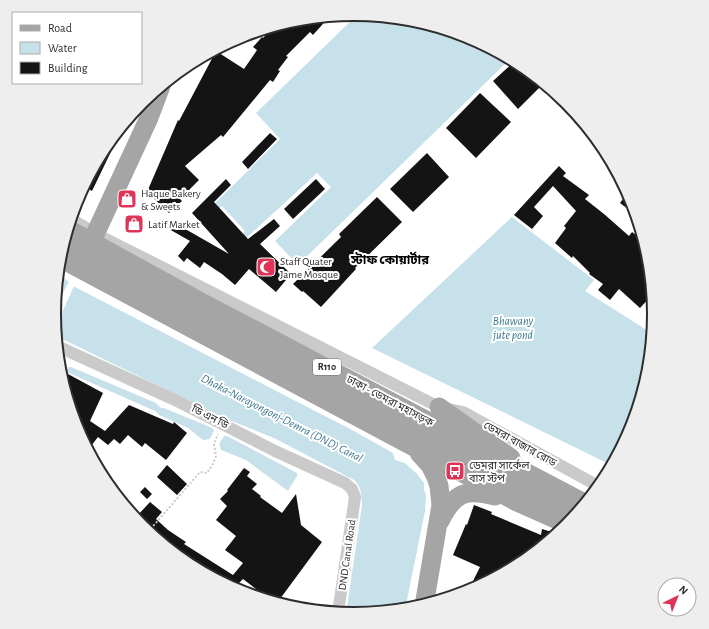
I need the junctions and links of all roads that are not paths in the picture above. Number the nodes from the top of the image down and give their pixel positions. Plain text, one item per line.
1 (156, 98) edge
2 (76, 222) edge
3 (73, 232) edge
4 (96, 234) junction
5 (69, 246) edge
6 (66, 263) edge
7 (77, 273) junction
8 (64, 349) edge
9 (439, 407) junction
10 (415, 448) junction
11 (542, 480) junction
12 (594, 484) edge
13 (355, 497) joint
14 (515, 501) junction
15 (581, 501) edge
16 (571, 512) edge
17 (562, 522) edge
18 (438, 524) junction
19 (425, 599) edge
20 (339, 607) edge

1 - 4 main road
2 - 4 street, ডেমরা বাজার রোড
3 - 11 main road, ঢাকা - ডেমরা মহাসড়ক / R110, bridge
4 - 7 main road
4 - 9 street, ডেমরা বাজার রোড
5 - 16 main road, ঢাকা - ডেমরা মহাসড়ক / R110, bridge
6 - 7 main road
7 - 10 main road
8 - 13 street, ডি এন ডি
9 - 11 main road
9 - 12 street, ডেমরা বাজার রোড
10 - 14 main road
10 - 18 main road
11 - 15 main road, ঢাকা - ডেমরা মহাসড়ক / R110, bridge
13 - 20 street, DND Canal Road
14 - 17 main road
14 - 18 main road
18 - 19 main road

